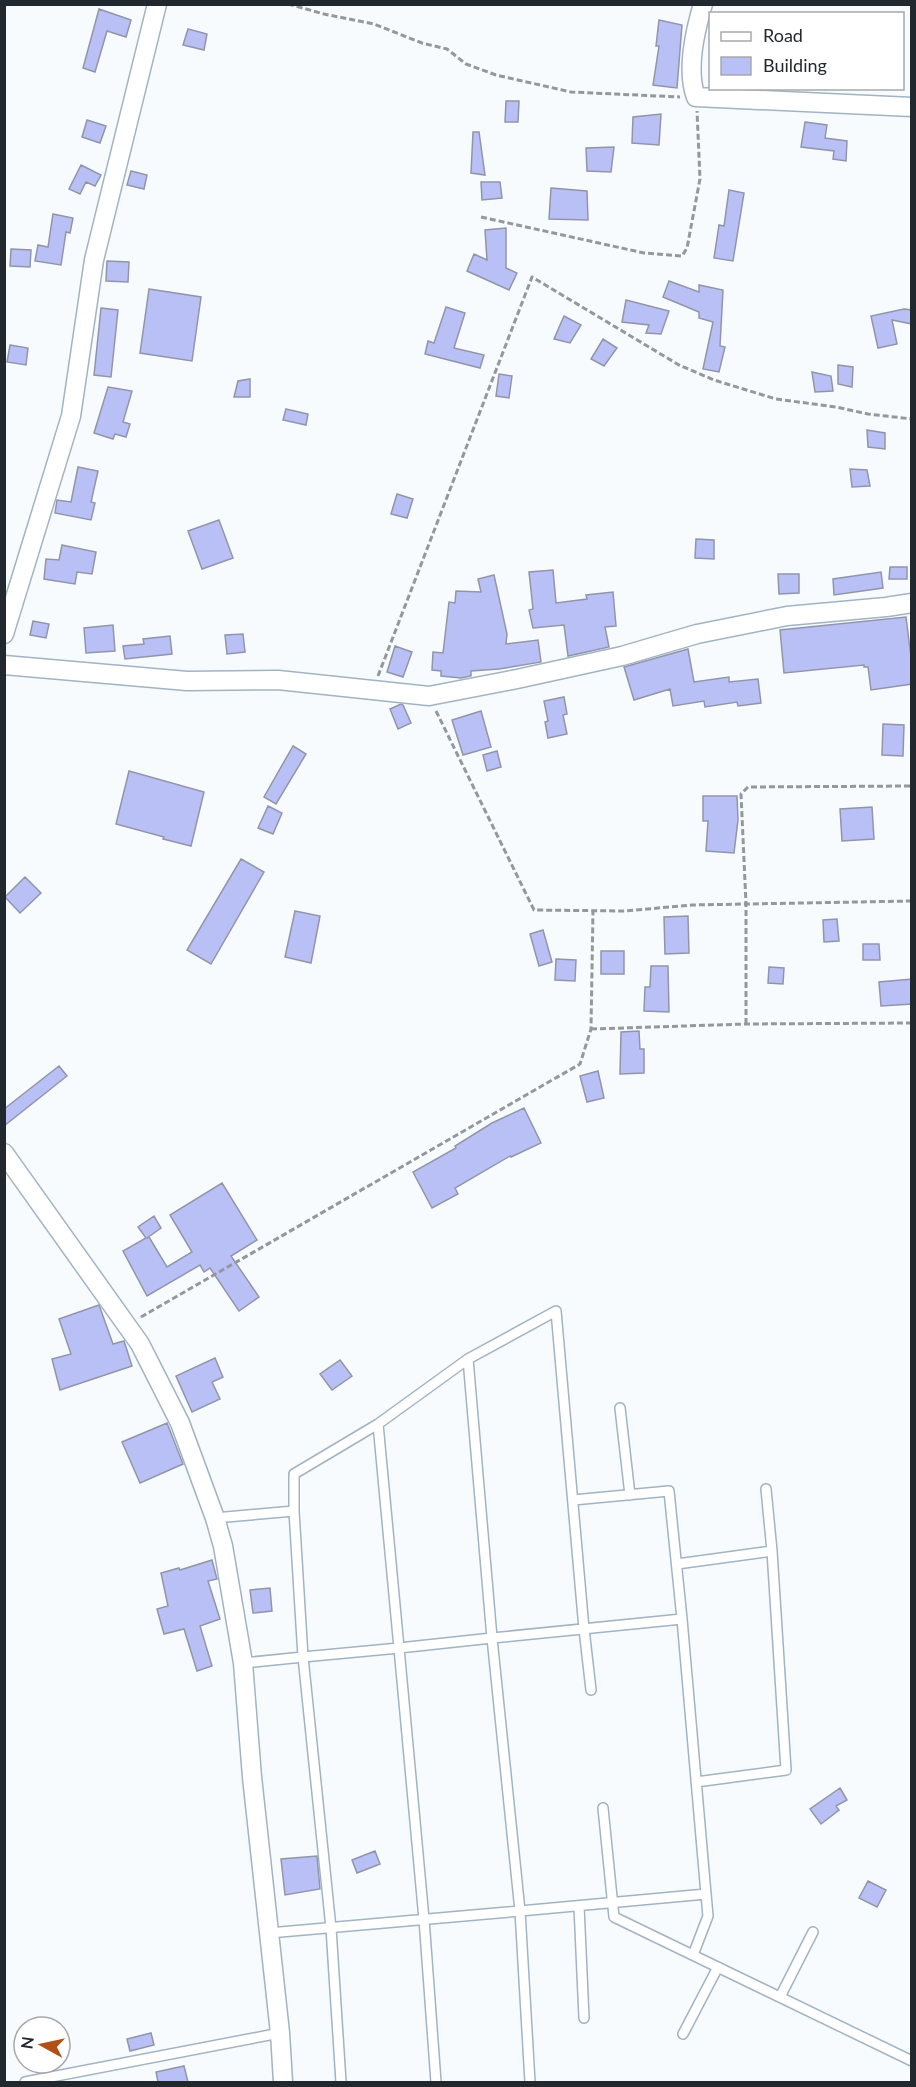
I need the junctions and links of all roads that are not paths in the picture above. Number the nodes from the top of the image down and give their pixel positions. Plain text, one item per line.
1 (158, 4) edge
2 (703, 4) edge
3 (912, 107) edge
4 (912, 603) edge
5 (4, 634) edge
6 (4, 665) edge
7 (4, 1153) edge
8 (468, 1359) junction
9 (620, 1408) dead end
10 (378, 1424) junction
11 (766, 1489) dead end
12 (630, 1495) junction
13 (573, 1500) junction
14 (294, 1511) junction
15 (215, 1518) junction
16 (772, 1551) junction
17 (677, 1564) junction
18 (682, 1619) junction
19 (584, 1629) junction
20 (492, 1638) junction
21 (399, 1648) junction
22 (303, 1657) junction
23 (243, 1663) junction
24 (591, 1690) dead end
25 (696, 1782) junction
26 (603, 1808) dead end
27 (706, 1894) junction
28 (612, 1902) junction
29 (579, 1906) junction
30 (520, 1911) junction
31 (424, 1919) junction
32 (331, 1928) junction
33 (813, 1932) dead end
34 (269, 1933) junction
35 (693, 1955) junction
36 (718, 1967) junction
37 (780, 1997) junction
38 (584, 2018) dead end
39 (280, 2033) junction
40 (683, 2034) dead end
41 (912, 2061) edge
42 (25, 2082) edge
43 (283, 2082) edge
44 (341, 2082) edge
45 (436, 2082) edge
46 (530, 2082) edge

1 - 5 street
2 - 3 street
4 - 6 street
7 - 15 street
8 - 10 lane
8 - 13 lane
8 - 20 lane
9 - 12 lane
10 - 14 lane
10 - 21 lane
11 - 16 lane
12 - 13 lane
12 - 17 lane
13 - 19 lane
14 - 15 lane
14 - 22 lane
15 - 23 street
16 - 17 lane
16 - 25 lane
17 - 18 lane
18 - 19 lane
18 - 25 lane
19 - 20 lane
19 - 24 lane
20 - 21 lane
20 - 30 lane
21 - 22 lane
21 - 31 lane
22 - 23 lane
22 - 32 lane
23 - 34 street
25 - 27 lane
26 - 28 lane
27 - 28 lane
27 - 35 lane
28 - 29 lane
28 - 35 lane
29 - 30 lane
29 - 38 lane
30 - 31 lane
30 - 46 lane
31 - 32 lane
31 - 45 lane
32 - 34 lane
32 - 44 lane
33 - 37 lane
34 - 39 street
35 - 36 lane
36 - 37 lane
36 - 40 lane
37 - 41 lane
39 - 42 lane
39 - 43 street

